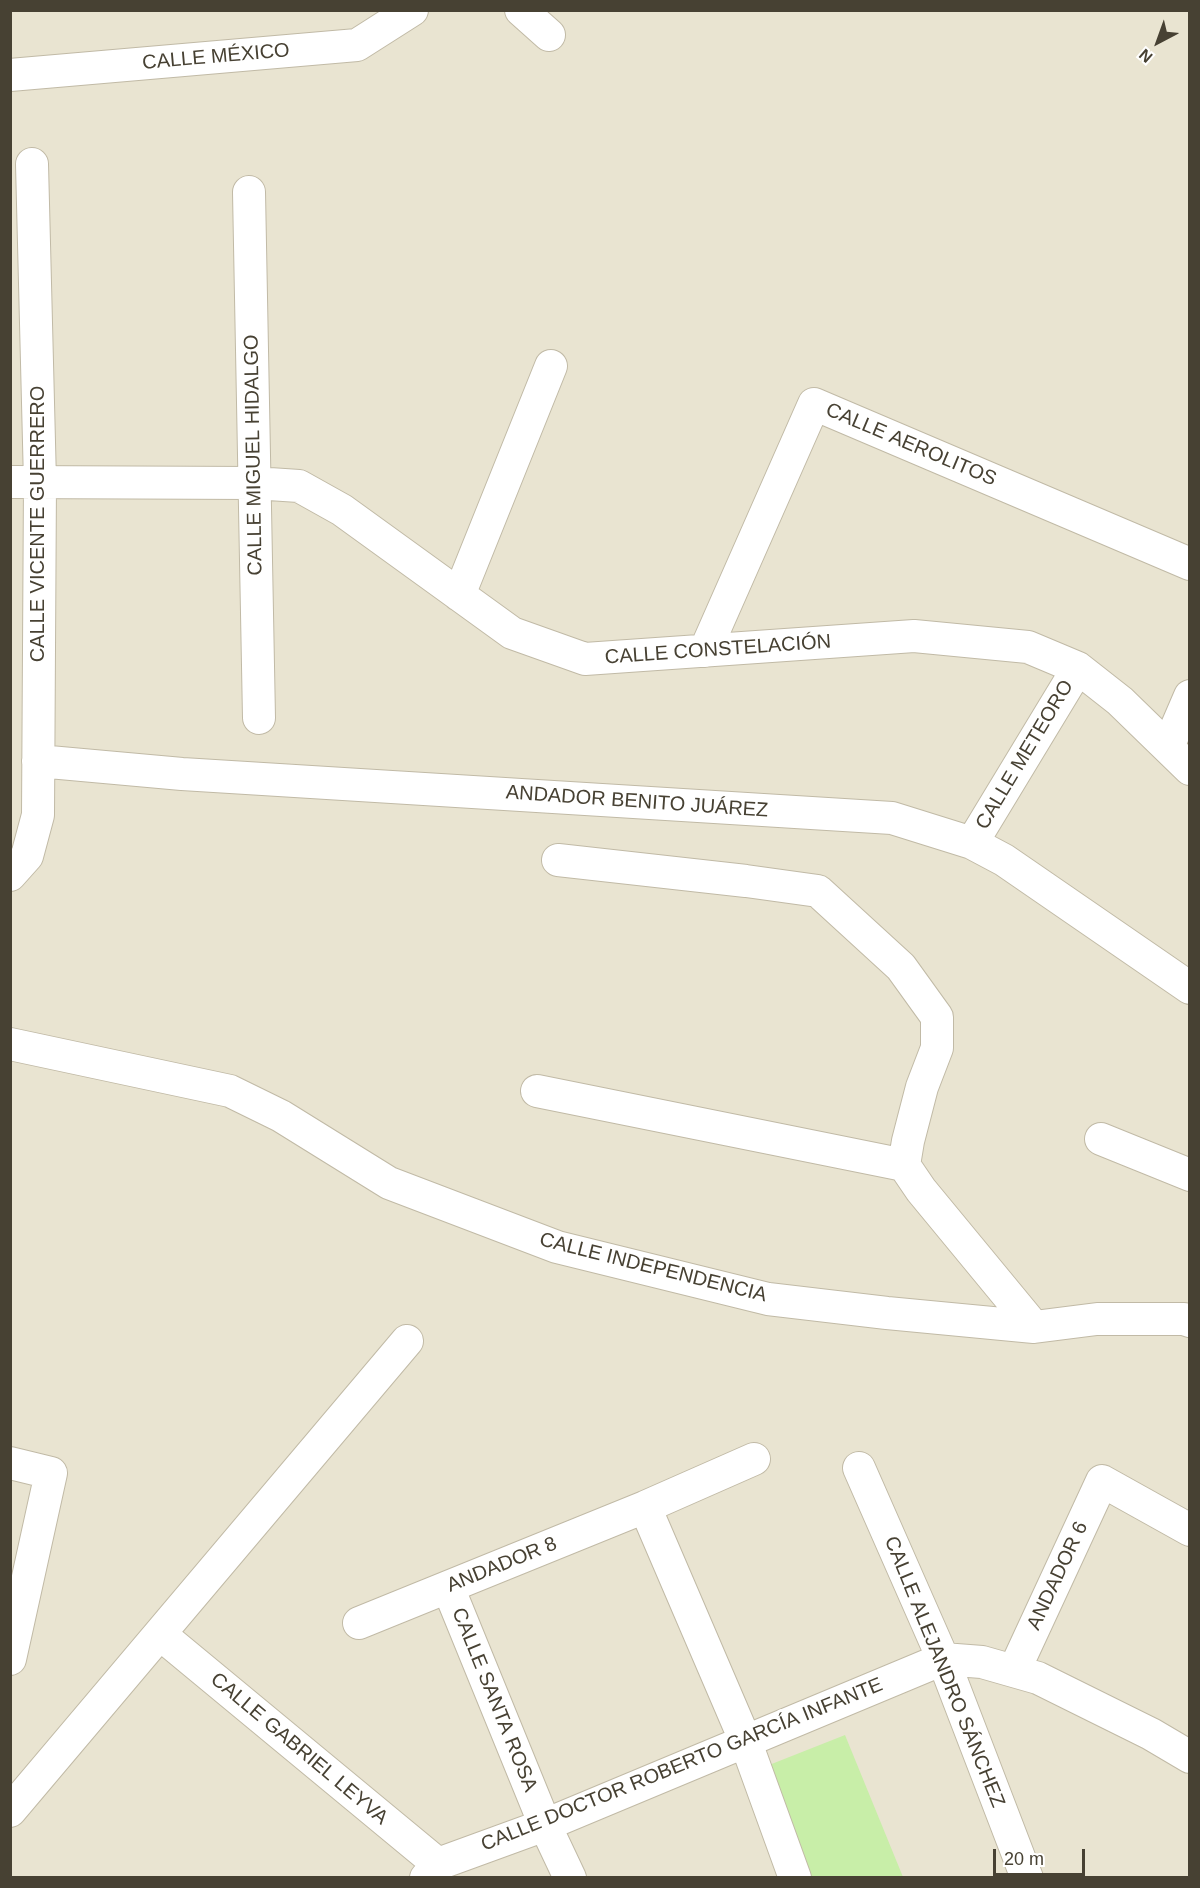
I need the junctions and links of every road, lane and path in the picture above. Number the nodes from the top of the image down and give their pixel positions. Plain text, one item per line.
1 (412, 10) edge
2 (521, 10) edge
3 (549, 35) dead end
4 (10, 75) edge
5 (32, 164) dead end
6 (249, 192) dead end
7 (551, 366) dead end
8 (25, 482) edge
9 (254, 483) junction
10 (1190, 564) edge
11 (459, 595) junction
12 (705, 651) junction
13 (1078, 668) junction
14 (1190, 696) edge
15 (259, 718) dead end
16 (1179, 758) edge
17 (38, 761) junction
18 (21, 840) edge
19 (972, 843) junction
20 (558, 860) dead end
21 (10, 875) edge
22 (1190, 988) edge
23 (10, 1044) edge
24 (537, 1091) dead end
25 (1101, 1139) dead end
26 (904, 1165) junction
27 (1190, 1175) edge
28 (1188, 1315) edge
29 (1034, 1327) junction
30 (406, 1341) dead end
31 (754, 1459) dead end
32 (10, 1463) edge
33 (859, 1468) dead end
34 (645, 1507) junction
35 (1190, 1530) edge
36 (448, 1587) junction
37 (359, 1623) dead end
38 (15, 1627) edge
39 (160, 1634) junction
40 (10, 1659) edge
41 (942, 1659) junction
42 (1014, 1671) junction
43 (746, 1740) junction
44 (1190, 1756) edge
45 (10, 1811) edge
46 (545, 1825) junction
47 (432, 1871) edge
48 (570, 1878) edge
49 (795, 1878) edge
50 (1027, 1878) edge

1 - 4 street, CALLE MÉXICO
2 - 3 street
5 - 8 street, CALLE VICENTE GUERRERO
6 - 9 street, CALLE MIGUEL HIDALGO
7 - 11 street
8 - 9 street, CALLE CONSTELACIÓN
8 - 17 street, CALLE VICENTE GUERRERO
9 - 11 street, CALLE CONSTELACIÓN
9 - 15 street, CALLE MIGUEL HIDALGO
10 - 12 street, CALLE AEROLITOS
11 - 12 street, CALLE CONSTELACIÓN
12 - 13 street, CALLE CONSTELACIÓN
13 - 16 street, CALLE CONSTELACIÓN
13 - 19 street, CALLE METEORO
14 - 16 street
17 - 18 street, CALLE VICENTE GUERRERO
17 - 19 street, ANDADOR BENITO JUÁREZ
18 - 21 street, CALLE VICENTE GUERRERO
19 - 22 street, ANDADOR BENITO JUÁREZ
20 - 26 street
23 - 29 street, CALLE INDEPENDENCIA
24 - 26 street
25 - 27 street
26 - 29 street
28 - 29 street, CALLE INDEPENDENCIA
30 - 39 street
31 - 34 street, ANDADOR 8
32 - 38 street
33 - 41 street, CALLE ALEJANDRO SÁNCHEZ
34 - 36 street, ANDADOR 8
34 - 43 street
35 - 42 street, ANDADOR 6
36 - 37 street, ANDADOR 8
36 - 46 street, CALLE SANTA ROSA
38 - 40 street
39 - 45 street
39 - 47 street, CALLE GABRIEL LEYVA
41 - 42 street
41 - 43 street, CALLE DOCTOR ROBERTO GARCÍA INFANTE
41 - 50 street, CALLE ALEJANDRO SÁNCHEZ
42 - 44 street
43 - 46 street, CALLE DOCTOR ROBERTO GARCÍA INFANTE
43 - 49 street
46 - 47 street, CALLE DOCTOR ROBERTO GARCÍA INFANTE
46 - 48 street, CALLE SANTA ROSA

